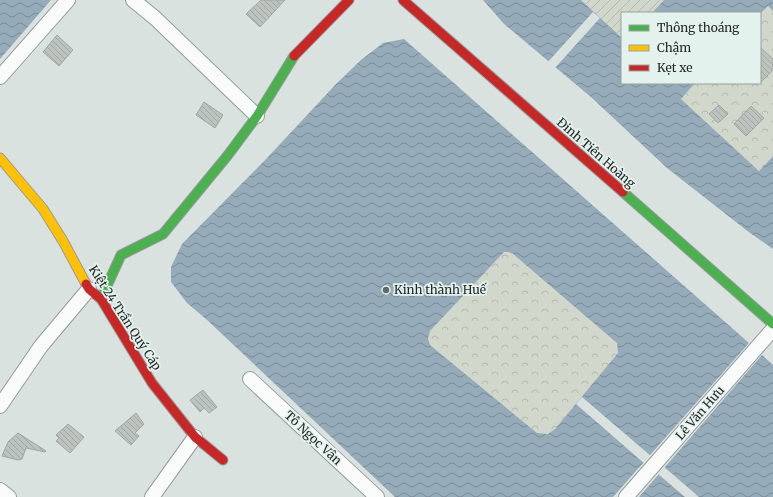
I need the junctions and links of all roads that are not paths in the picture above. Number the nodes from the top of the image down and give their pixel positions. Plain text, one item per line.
1 (68, 0) edge
2 (133, 0) edge
3 (350, 0) edge
4 (403, 0) edge
5 (0, 77) edge
6 (257, 116) junction
7 (0, 158) edge
8 (89, 289) junction
9 (101, 299) junction
10 (773, 324) edge
11 (773, 329) edge
12 (250, 379) dead end
13 (0, 406) edge
14 (195, 437) junction
15 (224, 460) dead end
16 (0, 490) edge
17 (9, 497) edge
18 (152, 497) edge
19 (377, 497) edge
20 (626, 497) edge

1 - 5 street
2 - 6 street
3 - 6 street
4 - 10 street, Đinh Tiên Hoàng
6 - 9 street
7 - 8 street, Kiệt 24 Trần Quý Cáp
8 - 9 street, Kiệt 24 Trần Quý Cáp
8 - 13 street
9 - 14 street, Kiệt 24 Trần Quý Cáp
11 - 20 street, Lê Văn Hưu
12 - 19 street, Tô Ngọc Vân
14 - 15 street, Kiệt 24 Trần Quý Cáp
14 - 18 street
16 - 17 street

